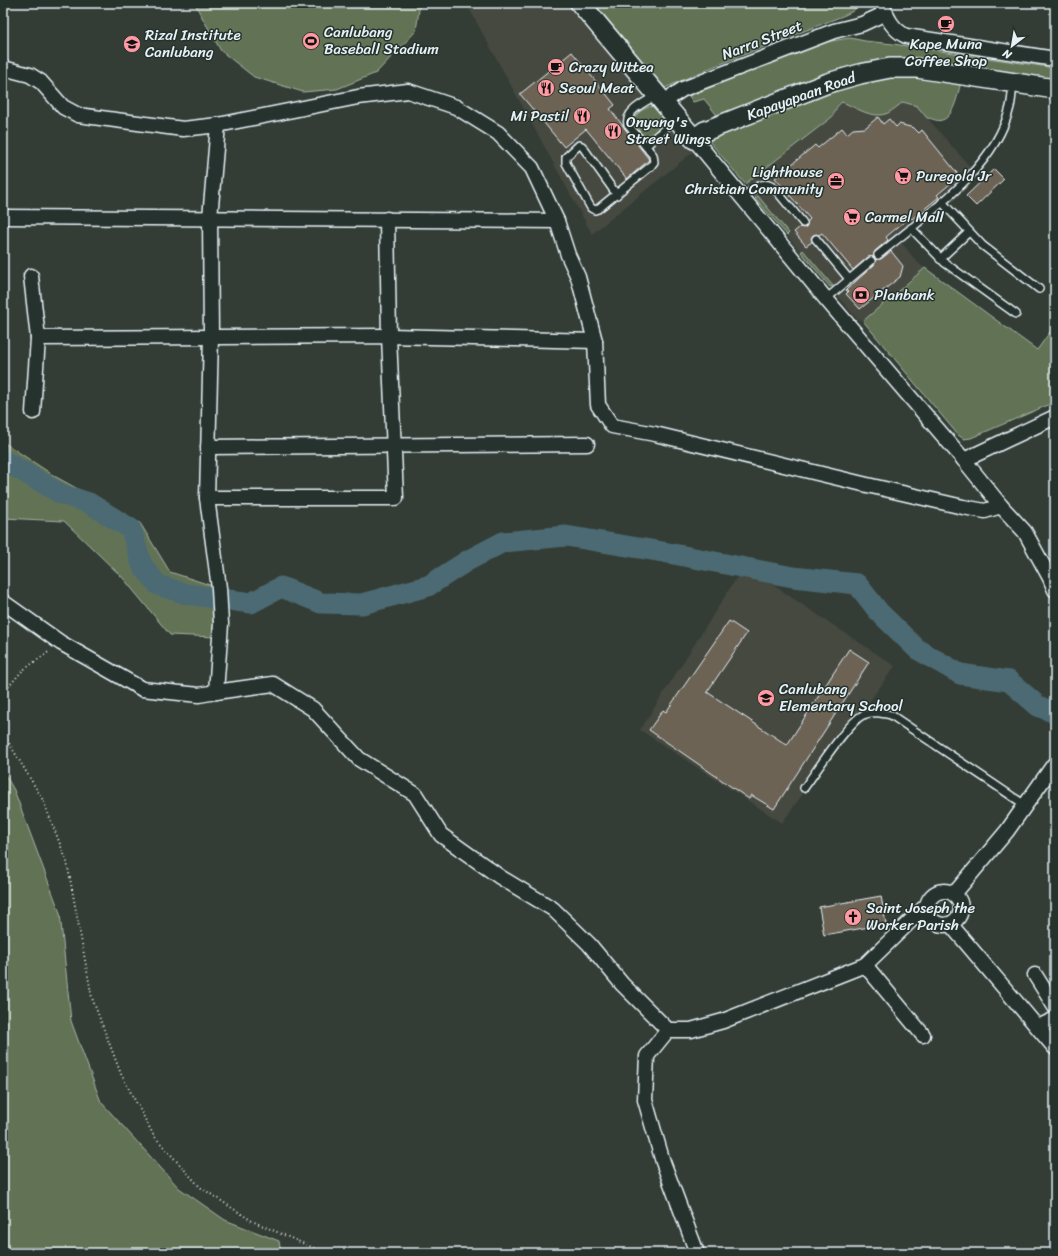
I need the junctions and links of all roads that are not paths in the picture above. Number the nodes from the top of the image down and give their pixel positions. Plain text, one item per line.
1 (580, 3) edge
2 (883, 8) edge
3 (1055, 59) edge
4 (3, 68) edge
5 (1013, 83) junction
6 (1055, 89) edge
7 (660, 99) junction
8 (676, 118) junction
9 (218, 124) junction
10 (694, 139) junction
11 (646, 146) junction
12 (617, 195) junction
13 (743, 198) junction
14 (942, 202) junction
15 (3, 216) edge
16 (210, 218) junction
17 (387, 219) junction
18 (557, 221) junction
19 (803, 223) dead end
20 (911, 228) junction
21 (969, 232) junction
22 (816, 239) dead end
23 (878, 255) dead end
24 (940, 259) junction
25 (871, 261) dead end
26 (30, 276) dead end
27 (849, 279) junction
28 (1039, 289) dead end
29 (826, 299) junction
30 (1016, 314) dead end
31 (211, 336) junction
32 (389, 336) junction
33 (38, 338) junction
34 (595, 340) junction
35 (33, 412) dead end
36 (1055, 417) edge
37 (587, 444) dead end
38 (394, 445) junction
39 (208, 447) junction
40 (964, 460) junction
41 (207, 498) junction
42 (1001, 506) junction
43 (1055, 590) edge
44 (3, 602) edge
45 (216, 692) junction
46 (1055, 762) edge
47 (804, 788) dead end
48 (1025, 805) junction
49 (954, 894) junction
50 (927, 905) junction
51 (951, 924) junction
52 (865, 965) junction
53 (1035, 975) dead end
54 (1055, 1007) edge
55 (1055, 1019) edge
56 (1038, 1027) junction
57 (668, 1030) junction
58 (924, 1035) dead end
59 (1055, 1048) edge
60 (697, 1253) edge

1 - 7 street
2 - 3 street, Narra Street
2 - 7 street, Narra Street
4 - 9 street
5 - 6 street, Kapayapaan Road
5 - 10 street, Kapayapaan Road
5 - 14 lane
7 - 8 street
7 - 11 lane
8 - 10 street
8 - 11 lane
9 - 16 street
9 - 18 street
10 - 13 street
11 - 12 lane
12 - 12 lane
13 - 19 lane
13 - 29 street
14 - 20 lane
14 - 21 lane
15 - 16 street
16 - 17 street
16 - 31 street
17 - 18 street
17 - 32 street
18 - 34 street
20 - 23 lane
20 - 24 lane
21 - 24 lane
21 - 28 lane
22 - 27 lane
24 - 30 lane
25 - 27 lane
26 - 33 street
27 - 29 lane
29 - 40 street
31 - 32 street
31 - 33 street
31 - 39 street
32 - 34 street
32 - 38 street
33 - 35 street
34 - 42 street
36 - 40 street
37 - 38 street
38 - 39 street
38 - 41 street
39 - 41 street
40 - 42 street
41 - 45 street
42 - 43 street
44 - 45 street
45 - 57 street
46 - 48 street
47 - 48 lane
48 - 49 street
49 - 50 street
49 - 51 street
50 - 51 street
50 - 52 street
51 - 56 street
52 - 57 street
52 - 58 street
53 - 54 street
55 - 56 street
56 - 59 street
57 - 60 street

